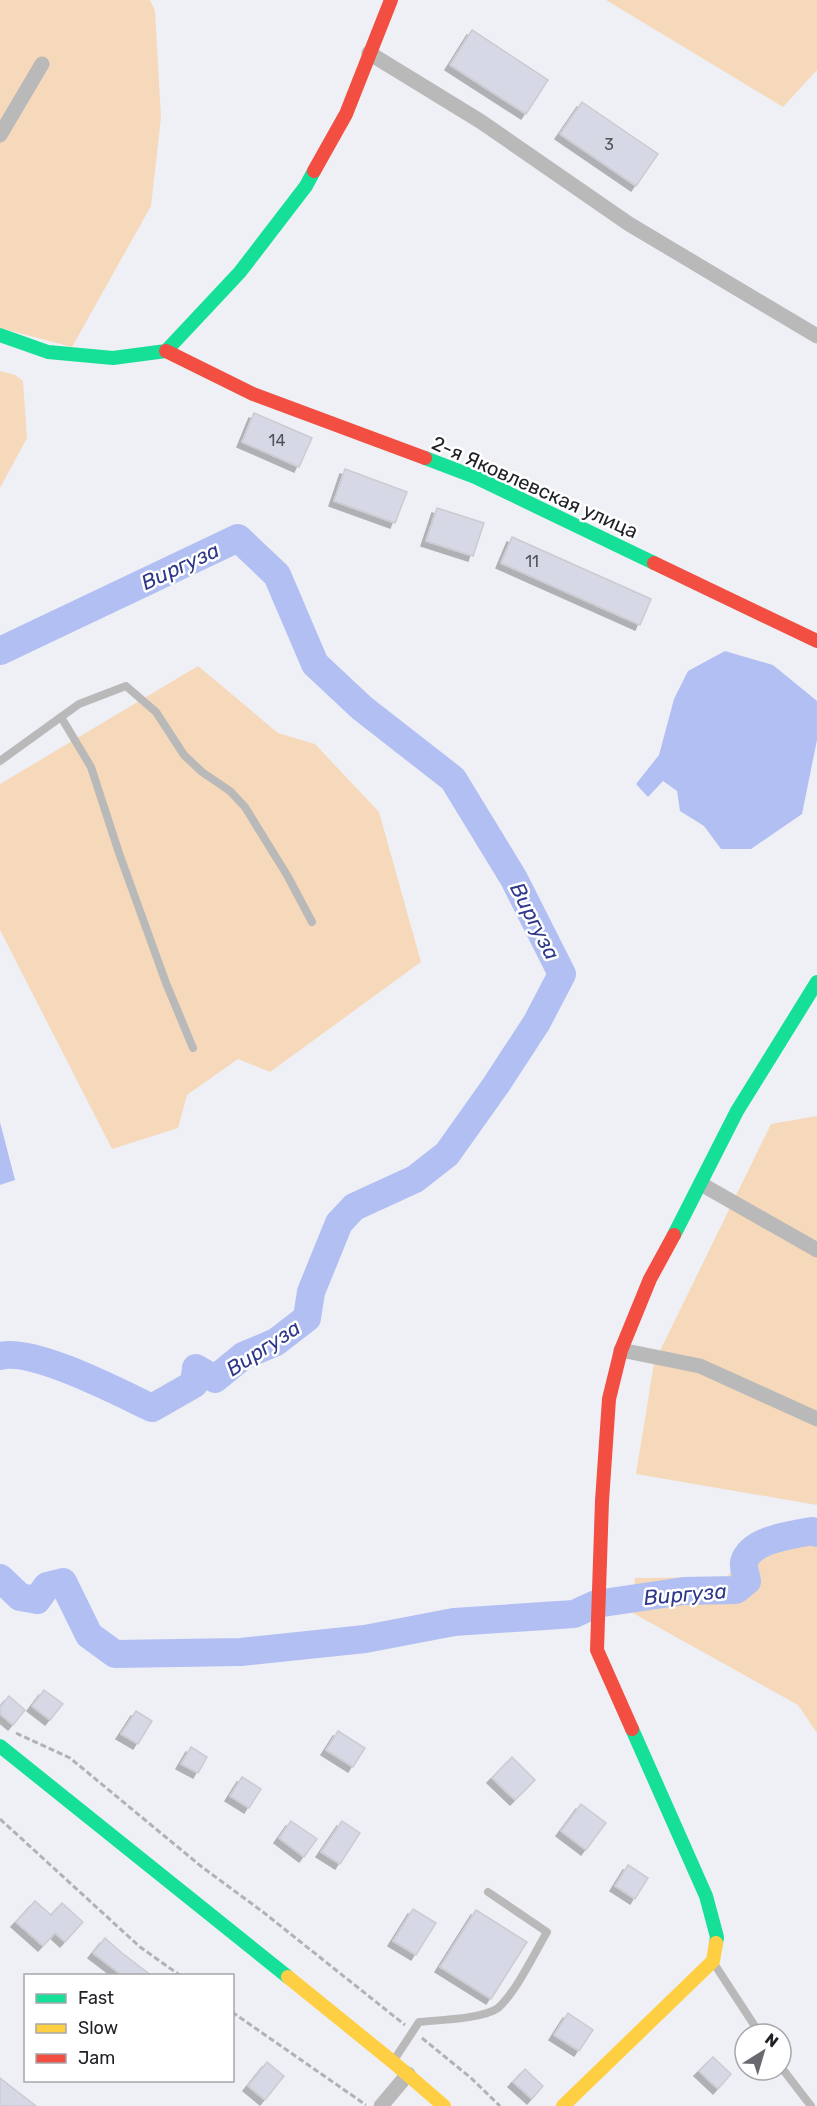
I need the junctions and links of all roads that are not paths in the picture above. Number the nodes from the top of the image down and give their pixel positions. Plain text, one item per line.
1 (391, 0) edge
2 (369, 53) junction
3 (42, 64) dead end
4 (0, 135) edge
5 (0, 335) edge
6 (817, 336) edge
7 (166, 351) junction
8 (817, 641) edge
9 (61, 717) junction
10 (0, 761) edge
11 (312, 922) dead end
12 (817, 982) edge
13 (193, 1047) dead end
14 (701, 1184) junction
15 (817, 1250) edge
16 (621, 1350) junction
17 (817, 1419) edge
18 (0, 1746) edge
19 (488, 1892) dead end
20 (713, 1961) junction
21 (752, 2022) edge
22 (393, 2062) junction
23 (408, 2074) junction
24 (793, 2082) edge
25 (381, 2106) edge
26 (444, 2106) edge
27 (563, 2106) edge
28 (811, 2106) edge

1 - 2 street
2 - 6 street
2 - 7 street
3 - 4 street
5 - 7 street
7 - 8 street, 2-я Яковлевская улица
9 - 10 lane
9 - 11 lane
9 - 13 lane
12 - 14 street
14 - 15 street
14 - 16 street
16 - 17 street
16 - 20 street
18 - 22 street
19 - 22 lane
20 - 21 lane
20 - 27 street
22 - 23 street
23 - 25 street
23 - 26 street
24 - 28 lane

